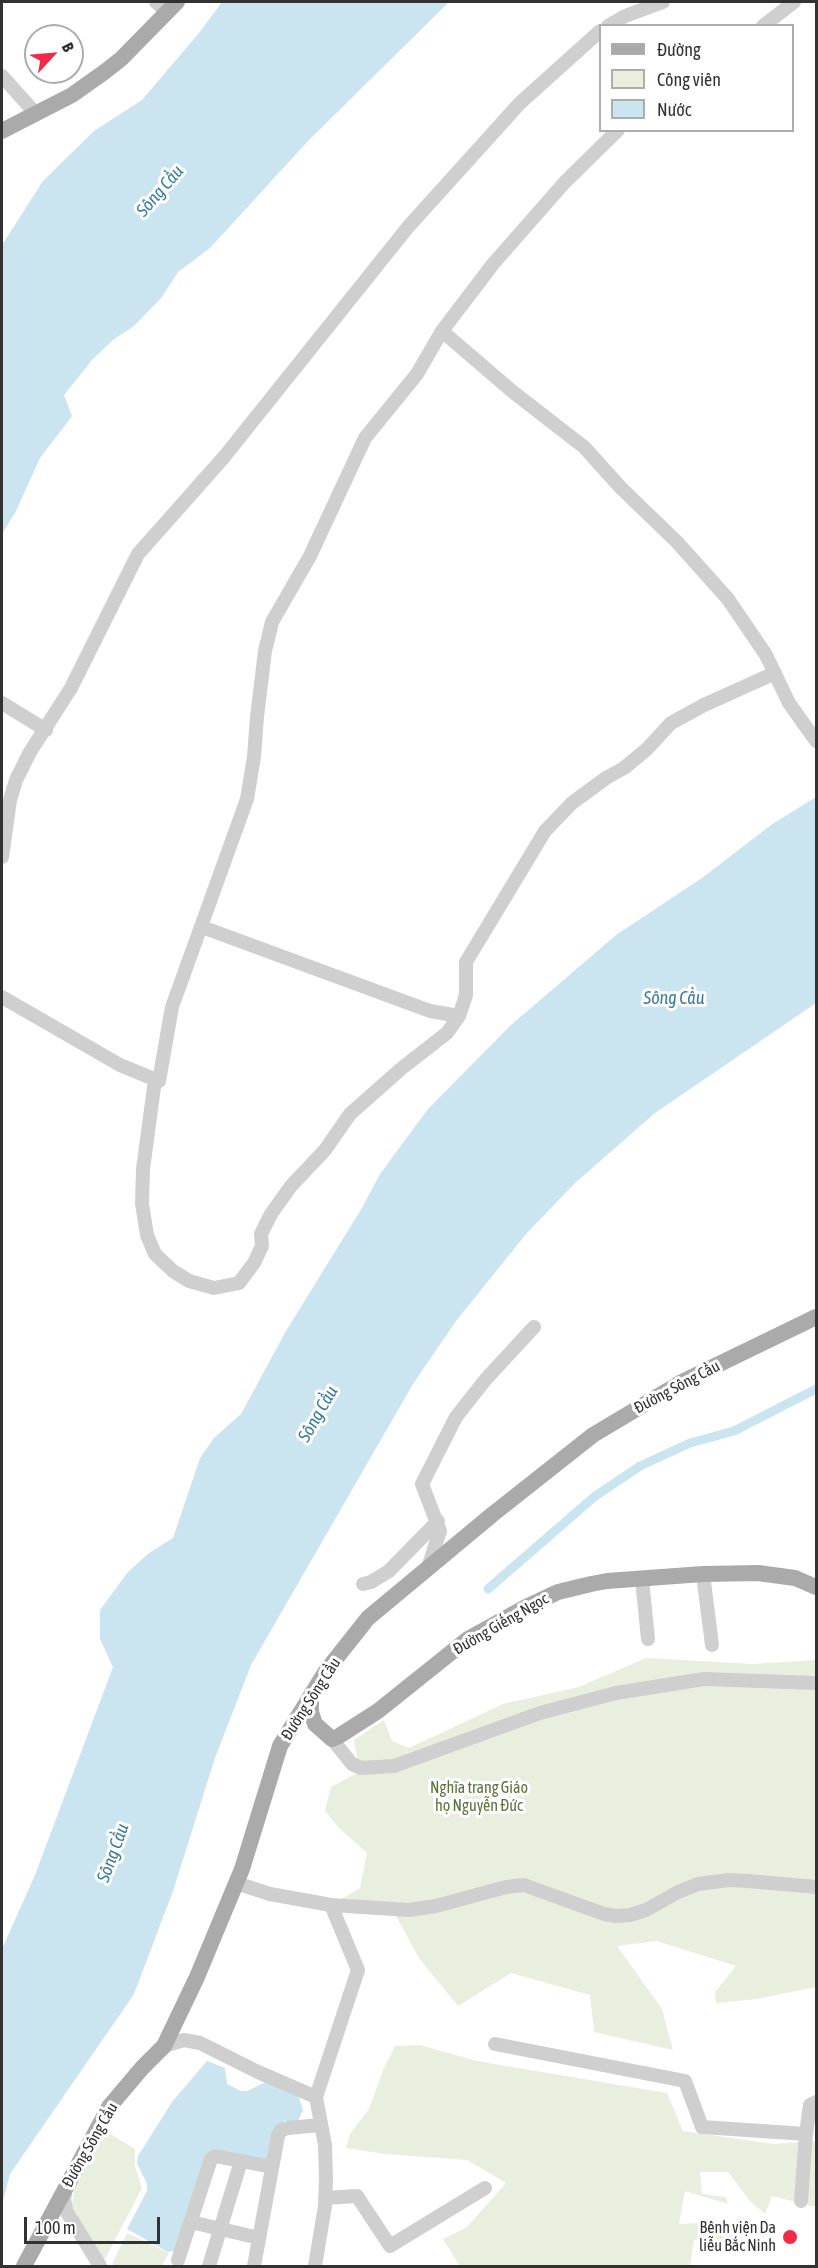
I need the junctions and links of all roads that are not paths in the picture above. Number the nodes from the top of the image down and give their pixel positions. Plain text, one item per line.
1 (663, 2) edge
2 (794, 2) edge
3 (167, 5) edge
4 (611, 24) edge
5 (766, 24) edge
6 (599, 32) edge
7 (2, 76) edge
8 (36, 114) junction
9 (2, 131) edge
10 (616, 132) edge
11 (442, 331) junction
12 (775, 673) junction
13 (2, 703) edge
14 (46, 730) junction
15 (816, 741) edge
16 (2, 857) edge
17 (202, 927) junction
18 (2, 996) edge
19 (459, 1016) junction
20 (155, 1080) junction
21 (816, 1317) edge
22 (534, 1327) dead end
23 (438, 1521) junction
24 (428, 1568) junction
25 (702, 1574) junction
26 (642, 1579) junction
27 (363, 1584) dead end
28 (816, 1587) edge
29 (648, 1639) dead end
30 (712, 1645) dead end
31 (816, 1683) edge
32 (310, 1697) junction
33 (332, 1739) junction
34 (236, 1883) junction
35 (816, 1887) edge
36 (331, 1905) junction
37 (495, 2044) dead end
38 (164, 2046) junction
39 (316, 2097) junction
40 (816, 2102) edge
41 (320, 2125) junction
42 (806, 2134) junction
43 (241, 2161) junction
44 (272, 2167) junction
45 (66, 2185) junction
46 (485, 2188) dead end
47 (325, 2198) junction
48 (801, 2201) dead end
49 (191, 2222) junction
50 (220, 2228) junction
51 (259, 2238) junction
52 (178, 2260) dead end
53 (24, 2266) edge
54 (100, 2266) edge
55 (209, 2266) edge
56 (254, 2266) edge
57 (315, 2266) edge

1 - 4 street
2 - 5 street
3 - 8 main road
6 - 14 street
7 - 8 street
8 - 9 main road
10 - 11 street
11 - 12 street
11 - 17 street
12 - 15 street
12 - 19 street
13 - 14 street
14 - 16 street
17 - 19 street
17 - 20 street
18 - 20 street
19 - 20 street
21 - 24 main road, Đường Sông Cầu
22 - 23 street
23 - 24 street
23 - 27 street
24 - 32 main road, Đường Sông Cầu
25 - 26 main road, Đường Giếng Ngọc
25 - 28 main road, Đường Giếng Ngọc
25 - 30 street
26 - 29 street
26 - 33 main road, Đường Giếng Ngọc
31 - 33 street
32 - 33 main road
32 - 34 main road, Đường Sông Cầu
34 - 36 street
34 - 38 main road, Đường Sông Cầu
35 - 36 street
36 - 39 street
37 - 42 street
38 - 39 street
38 - 45 main road, Đường Sông Cầu
39 - 41 street
40 - 42 street
41 - 44 street
41 - 47 street
42 - 48 street
43 - 44 street
43 - 49 street
43 - 50 street
44 - 51 street
45 - 53 main road, Đường Sông Cầu
45 - 54 street
46 - 47 street
47 - 57 street
49 - 50 street
49 - 52 street
50 - 51 street
50 - 55 street
51 - 56 street

